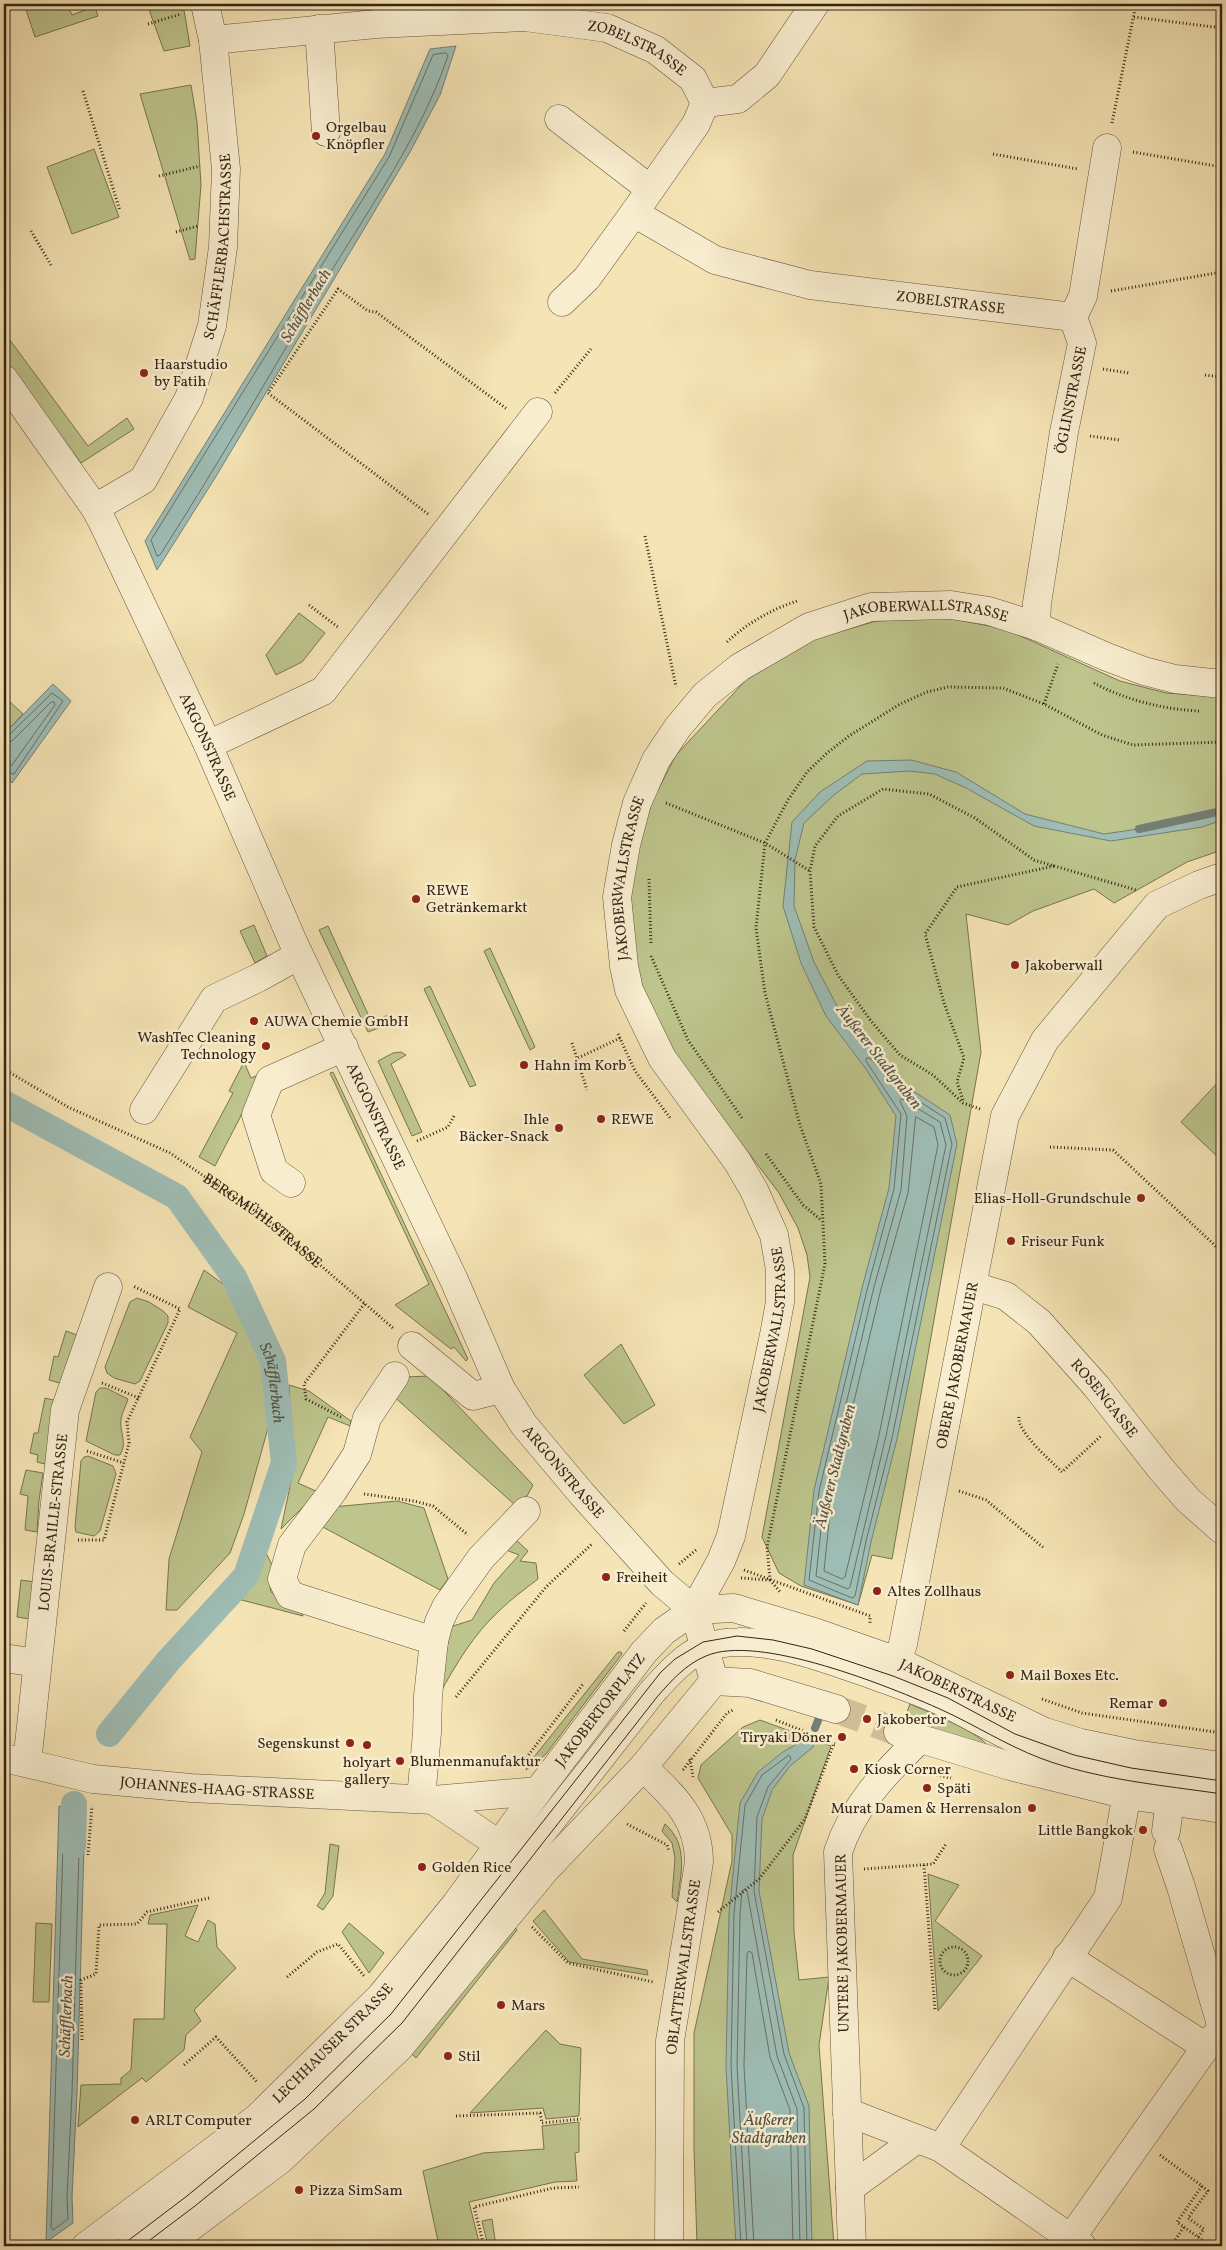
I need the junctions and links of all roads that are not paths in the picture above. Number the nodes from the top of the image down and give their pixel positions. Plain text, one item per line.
1 (815, 4) edge
2 (206, 5) edge
3 (533, 11) edge
4 (319, 29) junction
5 (213, 40) junction
6 (705, 103) junction
7 (559, 119) dead end
8 (326, 132) dead end
9 (1105, 161) road end
10 (650, 189) junction
11 (634, 212) junction
12 (562, 302) dead end
13 (1078, 306) junction
14 (4, 379) edge
15 (533, 418) road end
16 (95, 508) junction
17 (1036, 626) junction
18 (1222, 684) edge
19 (208, 745) junction
20 (1222, 877) edge
21 (299, 954) junction
22 (344, 1047) junction
23 (144, 1110) dead end
24 (291, 1183) dead end
25 (120, 1286) road end
26 (974, 1286) junction
27 (412, 1346) road end
28 (395, 1376) dead end
29 (501, 1389) junction
30 (526, 1511) dead end
31 (1222, 1530) edge
32 (694, 1610) junction
33 (434, 1641) junction
34 (705, 1648) junction
35 (4, 1658) edge
36 (897, 1661) junction
37 (37, 1663) junction
38 (714, 1681) junction
39 (836, 1709) tunnel mouth
40 (908, 1736) joint
41 (15, 1761) edge
42 (1222, 1766) edge
43 (643, 1767) junction
44 (1130, 1774) junction
45 (1222, 1787) edge
46 (538, 1791) junction
47 (427, 1799) junction
48 (1170, 1801) junction
49 (1222, 1809) edge
50 (522, 1858) junction
51 (1067, 1957) junction
52 (1206, 2047) junction
53 (848, 2114) junction
54 (929, 2143) junction
55 (850, 2188) junction
56 (1076, 2242) edge
57 (86, 2246) edge
58 (131, 2246) edge
59 (165, 2246) edge
60 (669, 2246) edge
61 (852, 2246) edge

1 - 6 street
2 - 5 street, SCHÄFFLERBACHSTRASSE
3 - 4 street, ZOBELSTRASSE
3 - 6 street, ZOBELSTRASSE
4 - 5 street, ZOBELSTRASSE
4 - 8 street
5 - 16 street, SCHÄFFLERBACHSTRASSE
6 - 10 street
7 - 10 street
9 - 13 street, ÖGLINSTRASSE
10 - 11 street
11 - 12 street
11 - 13 street, ZOBELSTRASSE
13 - 17 street, ÖGLINSTRASSE
14 - 16 street, ARGONSTRASSE
15 - 19 street
16 - 19 street, ARGONSTRASSE
17 - 18 street, JAKOBERWALLSTRASSE
17 - 32 street, JAKOBERWALLSTRASSE
19 - 21 street, ARGONSTRASSE
20 - 26 street, OBERE JAKOBERMAUER
21 - 22 street, ARGONSTRASSE
21 - 23 street
22 - 24 street
22 - 29 street, ARGONSTRASSE
25 - 37 street, LOUIS-BRAILLE-STRASSE
26 - 31 street, ROSENGASSE
26 - 36 street, OBERE JAKOBERMAUER
27 - 29 street
28 - 33 street
29 - 32 street, ARGONSTRASSE
30 - 33 street
32 - 34 street
32 - 36 street, JAKOBERSTRASSE
32 - 46 street, JAKOBERTORPLATZ
33 - 47 street
34 - 38 street
34 - 44 street
34 - 50 street
35 - 37 street
36 - 44 street, JAKOBERSTRASSE
37 - 41 street, LOUIS-BRAILLE-STRASSE
38 - 39 street
38 - 43 street
40 - 44 street, JAKOBERSTRASSE
40 - 53 street, UNTERE JAKOBERMAUER
41 - 47 street, JOHANNES-HAAG-STRASSE
42 - 44 street, JAKOBERSTRASSE
43 - 50 street
43 - 60 street, OBLATTERWALLSTRASSE
44 - 45 street
44 - 48 street, JAKOBERSTRASSE
44 - 51 street
46 - 47 street, JOHANNES-HAAG-STRASSE
46 - 50 street, JAKOBERTORPLATZ
47 - 50 street
48 - 49 street, JAKOBERSTRASSE
48 - 52 street
50 - 57 street, LECHHAUSER STRASSE
50 - 58 street
50 - 59 street
51 - 52 street
51 - 54 street
52 - 56 street
53 - 54 street
53 - 55 street, UNTERE JAKOBERMAUER
54 - 55 street
54 - 56 street
55 - 61 street, UNTERE JAKOBERMAUER

